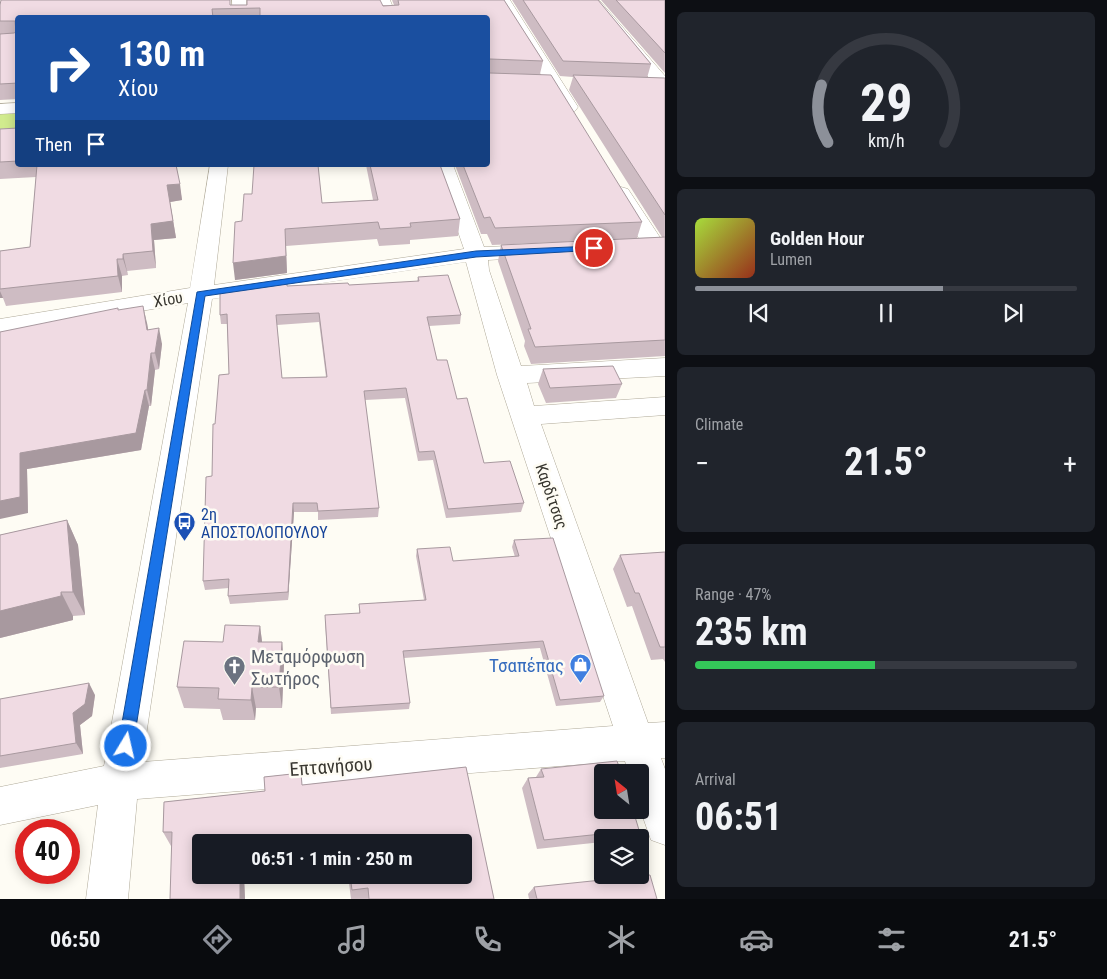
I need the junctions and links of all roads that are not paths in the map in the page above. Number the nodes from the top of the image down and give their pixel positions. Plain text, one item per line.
1 (239, 0) edge
2 (383, 0) edge
3 (503, 0) edge
4 (592, 0) edge
5 (240, 15) edge
6 (389, 15) edge
7 (535, 82) edge
8 (554, 83) junction
9 (574, 84) edge
10 (644, 86) edge
11 (664, 87) edge
12 (15, 108) edge
13 (0, 109) edge
14 (579, 124) edge
15 (219, 167) edge
16 (445, 167) edge
17 (614, 180) edge
18 (651, 245) edge
19 (555, 250) edge
20 (476, 254) junction
21 (201, 294) junction
22 (0, 327) edge
23 (664, 367) edge
24 (510, 375) junction
25 (664, 406) edge
26 (524, 416) junction
27 (651, 742) edge
28 (120, 782) junction
29 (0, 806) edge
30 (664, 826) edge
31 (107, 899) edge

1 - 5 street
2 - 6 street
3 - 8 street
4 - 11 street
7 - 8 street
8 - 9 street
8 - 14 street
10 - 11 street
12 - 13 street
15 - 21 street
16 - 20 street, Καρδίτσας
17 - 18 street
19 - 20 street, Χίου
20 - 21 street, Χίου
20 - 24 street, Καρδίτσας
21 - 22 street, Χίου
21 - 28 street
23 - 24 street
24 - 26 street, Καρδίτσας
25 - 26 street
26 - 27 street, Καρδίτσας
27 - 28 street, Επτανήσου
27 - 30 street, Καρδίτσας
28 - 29 street, Επτανήσου
28 - 31 street

